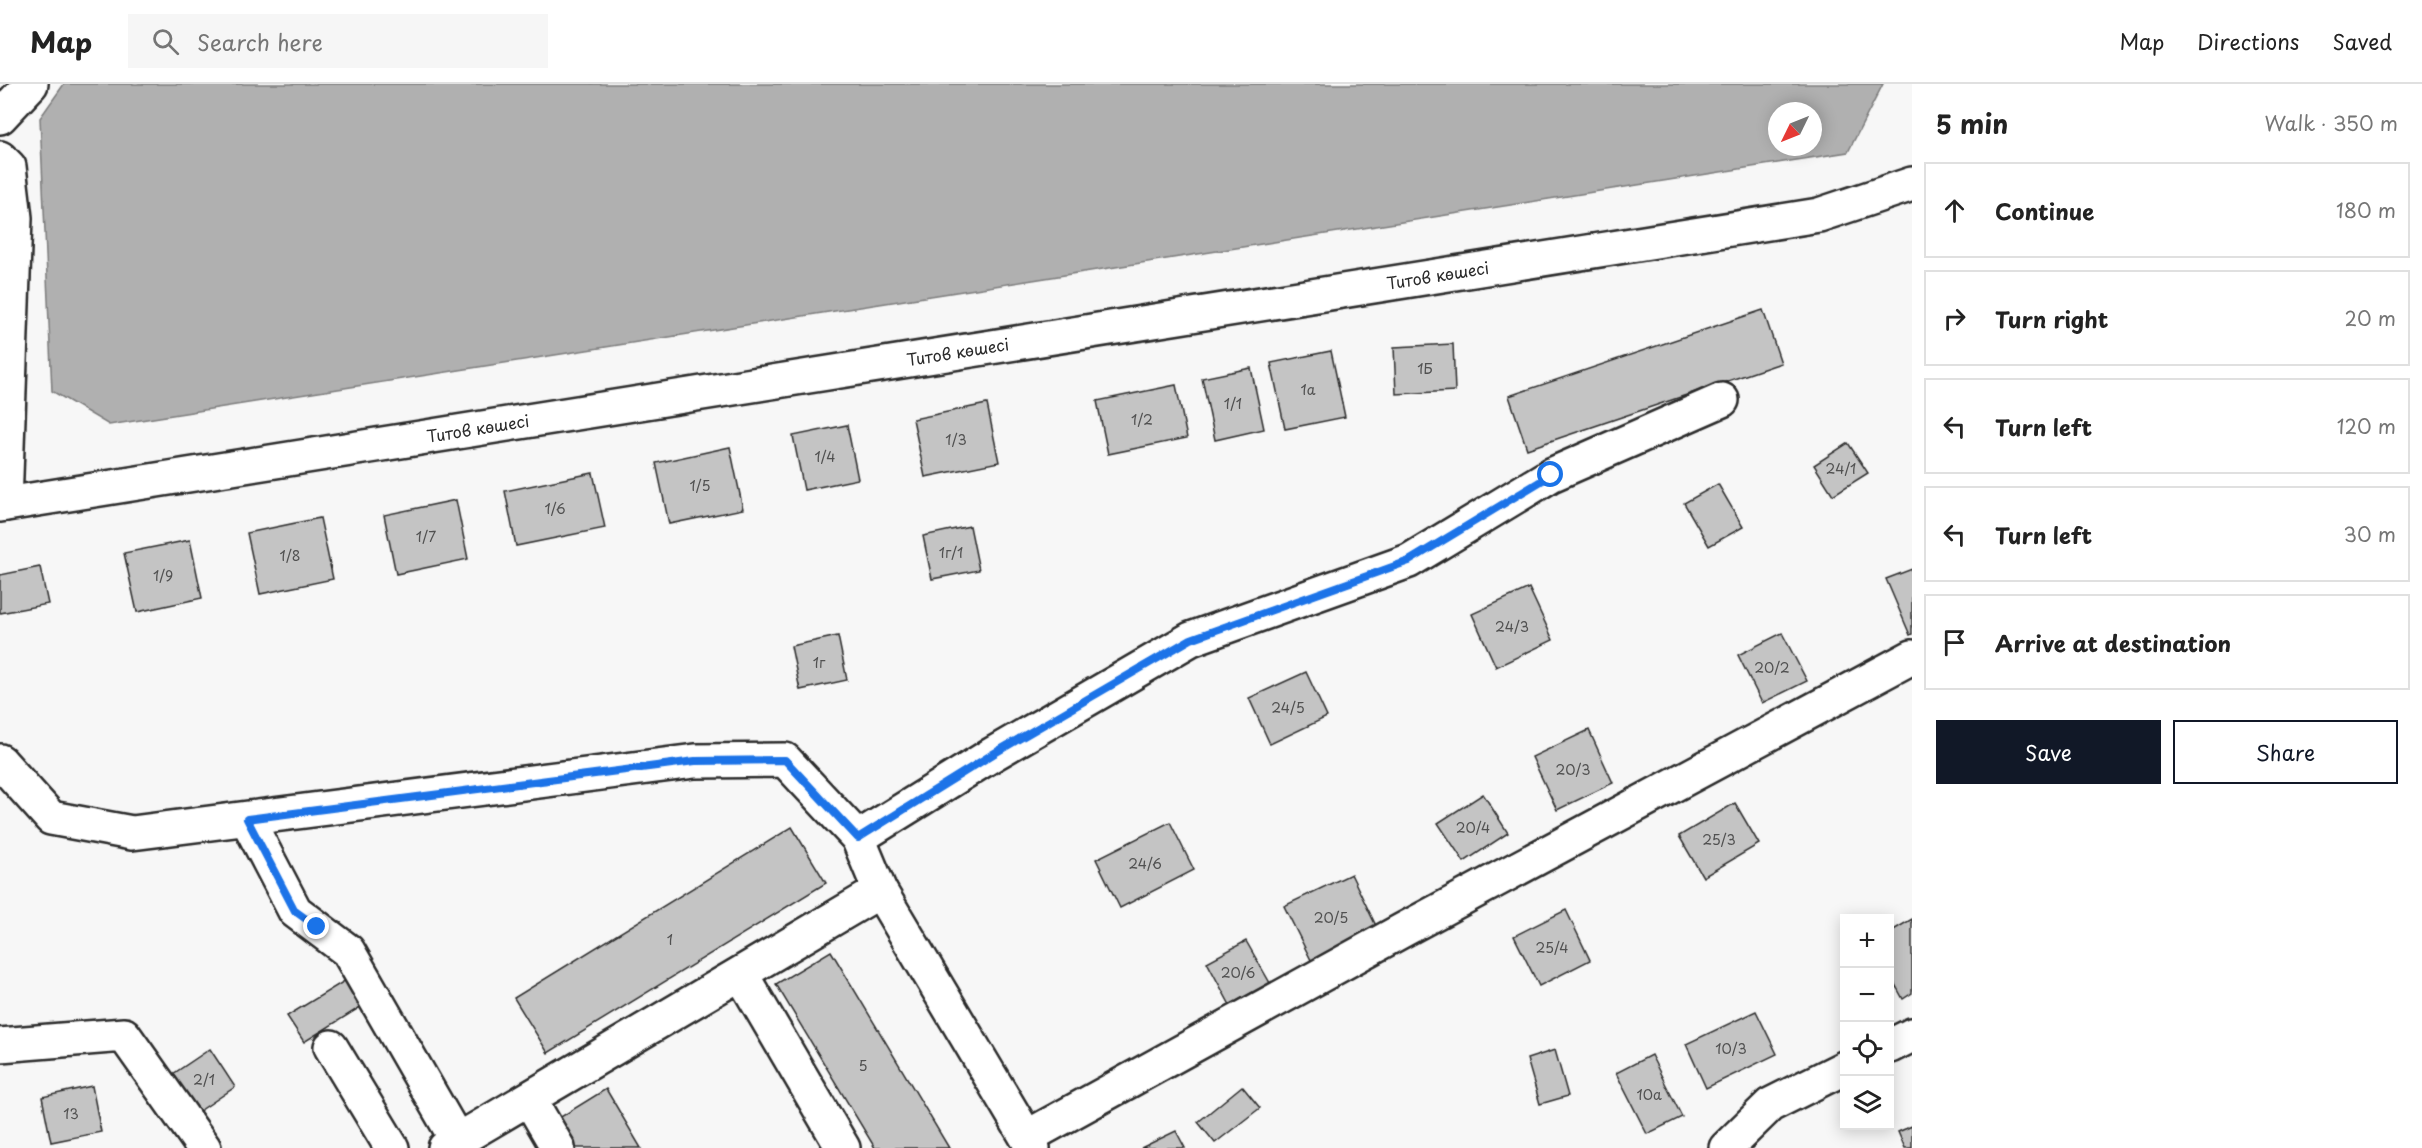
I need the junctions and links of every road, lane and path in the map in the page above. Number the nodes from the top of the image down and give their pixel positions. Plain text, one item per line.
1 (31, 84) edge
2 (0, 117) edge
3 (0, 158) edge
4 (1912, 184) edge
5 (1722, 400) dead end
6 (2, 504) edge
7 (1912, 657) edge
8 (0, 761) edge
9 (247, 819) junction
10 (858, 838) junction
11 (880, 891) junction
12 (741, 974) junction
13 (1912, 1035) edge
14 (1894, 1044) edge
15 (0, 1045) edge
16 (331, 1047) dead end
17 (1840, 1070) edge
18 (530, 1100) junction
19 (1030, 1143) edge
20 (452, 1145) edge
21 (204, 1148) edge
22 (392, 1148) edge
23 (558, 1148) edge
24 (843, 1148) edge
25 (1726, 1148) edge

1 - 2 street
3 - 6 street
4 - 6 street, Титов көшесі
5 - 10 street
7 - 19 street
8 - 9 street
9 - 10 street
9 - 20 street
10 - 11 street
11 - 12 street
11 - 19 street
12 - 18 street
12 - 24 street
13 - 14 street
15 - 21 street
16 - 22 street
17 - 25 street
18 - 20 street
18 - 23 street

